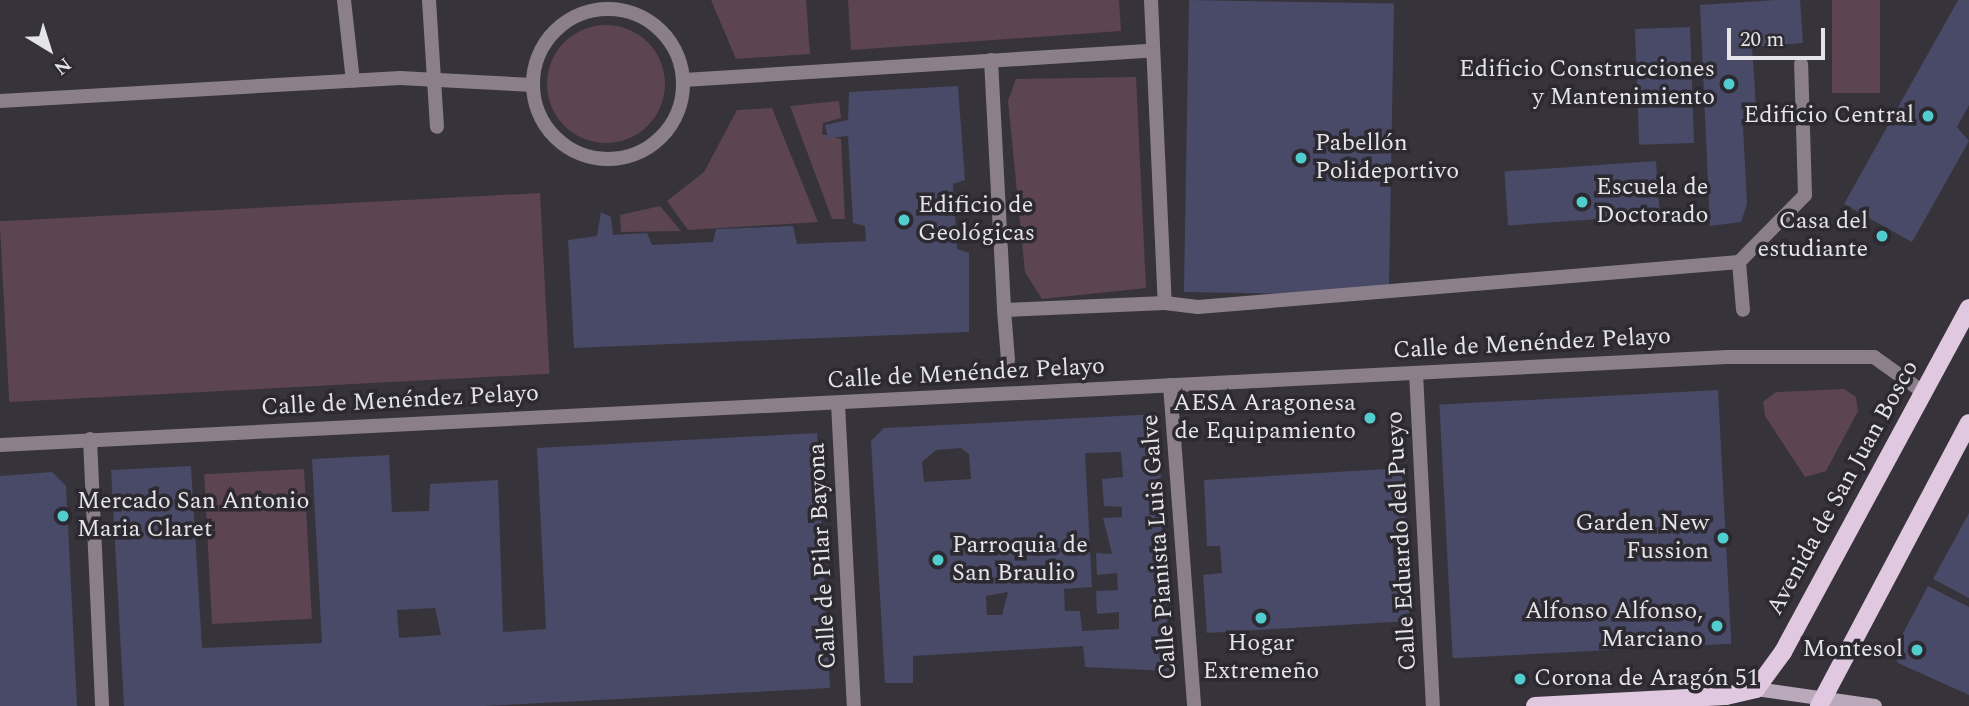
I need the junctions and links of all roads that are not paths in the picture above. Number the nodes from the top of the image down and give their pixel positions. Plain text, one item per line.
1 (344, 0) edge
2 (429, 0) edge
3 (1151, 0) edge
4 (1151, 51) junction
5 (991, 60) junction
6 (1801, 64) dead end
7 (684, 80) junction
8 (354, 81) junction
9 (435, 81) junction
10 (533, 85) junction
11 (0, 101) edge
12 (437, 127) dead end
13 (1739, 262) junction
14 (1166, 303) junction
15 (1969, 308) edge
16 (1004, 310) junction
17 (1743, 310) dead end
18 (1008, 360) dead end
19 (1416, 373) junction
20 (1170, 385) junction
21 (1923, 392) junction
22 (838, 404) junction
23 (1969, 423) edge
24 (90, 439) junction
25 (0, 445) edge
26 (1756, 689) junction
27 (1821, 701) edge
28 (102, 706) edge
29 (854, 706) edge
30 (1194, 706) edge
31 (1433, 706) edge
32 (1535, 706) edge
33 (1547, 706) edge
34 (1875, 706) edge

1 - 8 street
2 - 9 street
3 - 4 street
4 - 5 street
4 - 14 street
5 - 7 street
5 - 16 street
6 - 13 street
7 - 10 street
7 - 10 street
8 - 9 street
8 - 11 street
9 - 10 street
9 - 12 street
13 - 14 street
13 - 17 street
14 - 16 street
15 - 21 main road, Avenida de San Juan Bosco
16 - 18 street
19 - 20 street, Calle de Menéndez Pelayo
19 - 21 street, Calle de Menéndez Pelayo
19 - 31 street, Calle Eduardo del Pueyo
20 - 22 street, Calle de Menéndez Pelayo
20 - 30 street, Calle Pianista Luis Galve
21 - 26 main road, Avenida de San Juan Bosco
22 - 24 street, Calle de Menéndez Pelayo
22 - 29 street, Calle de Pilar Bayona
23 - 27 main road
24 - 25 street, Calle de Menéndez Pelayo
24 - 28 street
26 - 27 main road
26 - 33 main road
27 - 34 main road
32 - 33 main road

